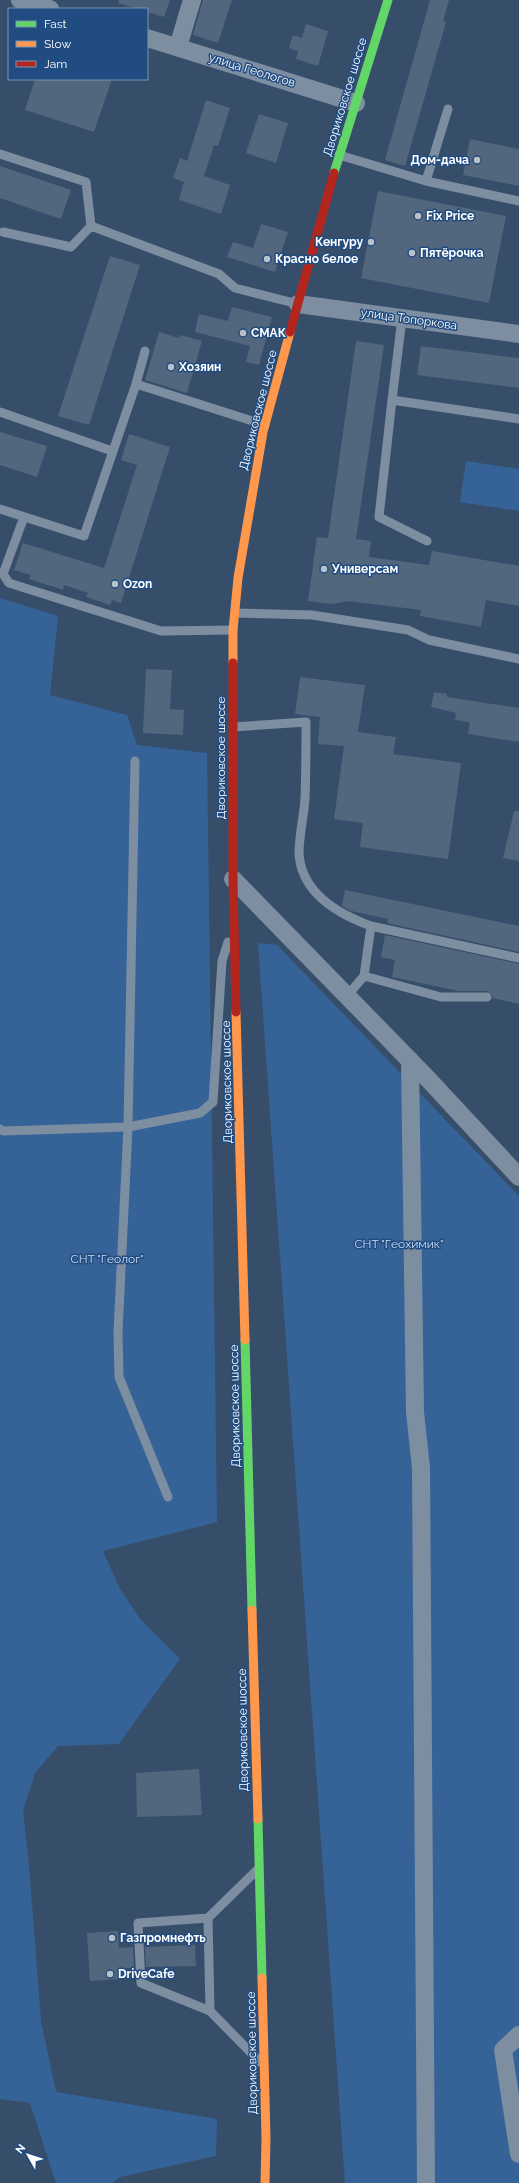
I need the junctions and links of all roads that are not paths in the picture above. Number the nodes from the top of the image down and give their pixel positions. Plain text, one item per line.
1 (192, 0) edge
2 (388, 0) edge
3 (24, 1) edge
4 (47, 8) edge
5 (148, 38) edge
6 (178, 47) junction
7 (356, 103) junction
8 (448, 109) dead end
9 (0, 154) edge
10 (339, 155) junction
11 (426, 181) junction
12 (519, 201) edge
13 (91, 226) junction
14 (3, 232) dead end
15 (298, 304) junction
16 (402, 318) junction
17 (519, 334) edge
18 (145, 351) dead end
19 (136, 384) junction
20 (392, 400) junction
21 (0, 412) edge
22 (519, 419) edge
23 (265, 425) junction
24 (112, 451) junction
25 (0, 509) edge
26 (24, 517) junction
27 (427, 541) dead end
28 (235, 613) junction
29 (233, 630) junction
30 (519, 659) edge
31 (232, 727) junction
32 (135, 761) dead end
33 (234, 879) junction
34 (234, 920) junction
35 (371, 926) junction
36 (519, 958) edge
37 (364, 976) junction
38 (347, 996) junction
39 (487, 997) dead end
40 (410, 1060) junction
41 (128, 1127) junction
42 (0, 1129) edge
43 (519, 1177) edge
44 (168, 1497) dead end
45 (259, 1868) junction
46 (208, 1918) junction
47 (210, 2011) junction
48 (519, 2035) edge
49 (264, 2066) junction
50 (519, 2154) edge
51 (265, 2183) edge
52 (426, 2183) edge

1 - 6 street
2 - 7 main road, Двориковское шоссе
3 - 4 street
5 - 6 street, улица Геологов
6 - 7 street, улица Геологов
7 - 10 main road, Двориковское шоссе
8 - 11 lane
9 - 13 lane
10 - 11 lane
10 - 15 main road, Двориковское шоссе
11 - 12 lane
13 - 14 lane
13 - 15 lane
15 - 16 street, улица Топоркова
15 - 23 main road, Двориковское шоссе
16 - 17 street, улица Топоркова
16 - 20 lane
18 - 19 lane
19 - 23 lane
19 - 24 lane
20 - 22 lane
20 - 27 lane
21 - 24 lane
23 - 28 main road, Двориковское шоссе
24 - 26 lane
25 - 26 lane
26 - 29 lane
28 - 29 main road, Двориковское шоссе
28 - 30 lane
29 - 31 main road, Двориковское шоссе
31 - 33 main road, Двориковское шоссе
31 - 35 lane
32 - 41 lane
33 - 34 main road, Двориковское шоссе
33 - 38 street
34 - 41 lane
34 - 45 main road, Двориковское шоссе
35 - 36 lane
35 - 37 lane
37 - 38 lane
37 - 39 lane
38 - 40 street
40 - 43 street
40 - 52 street
41 - 42 lane
41 - 44 lane
45 - 46 lane
45 - 49 main road, Двориковское шоссе
46 - 47 lane
46 - 47 lane
47 - 49 lane
48 - 50 street
49 - 51 main road, Двориковское шоссе

